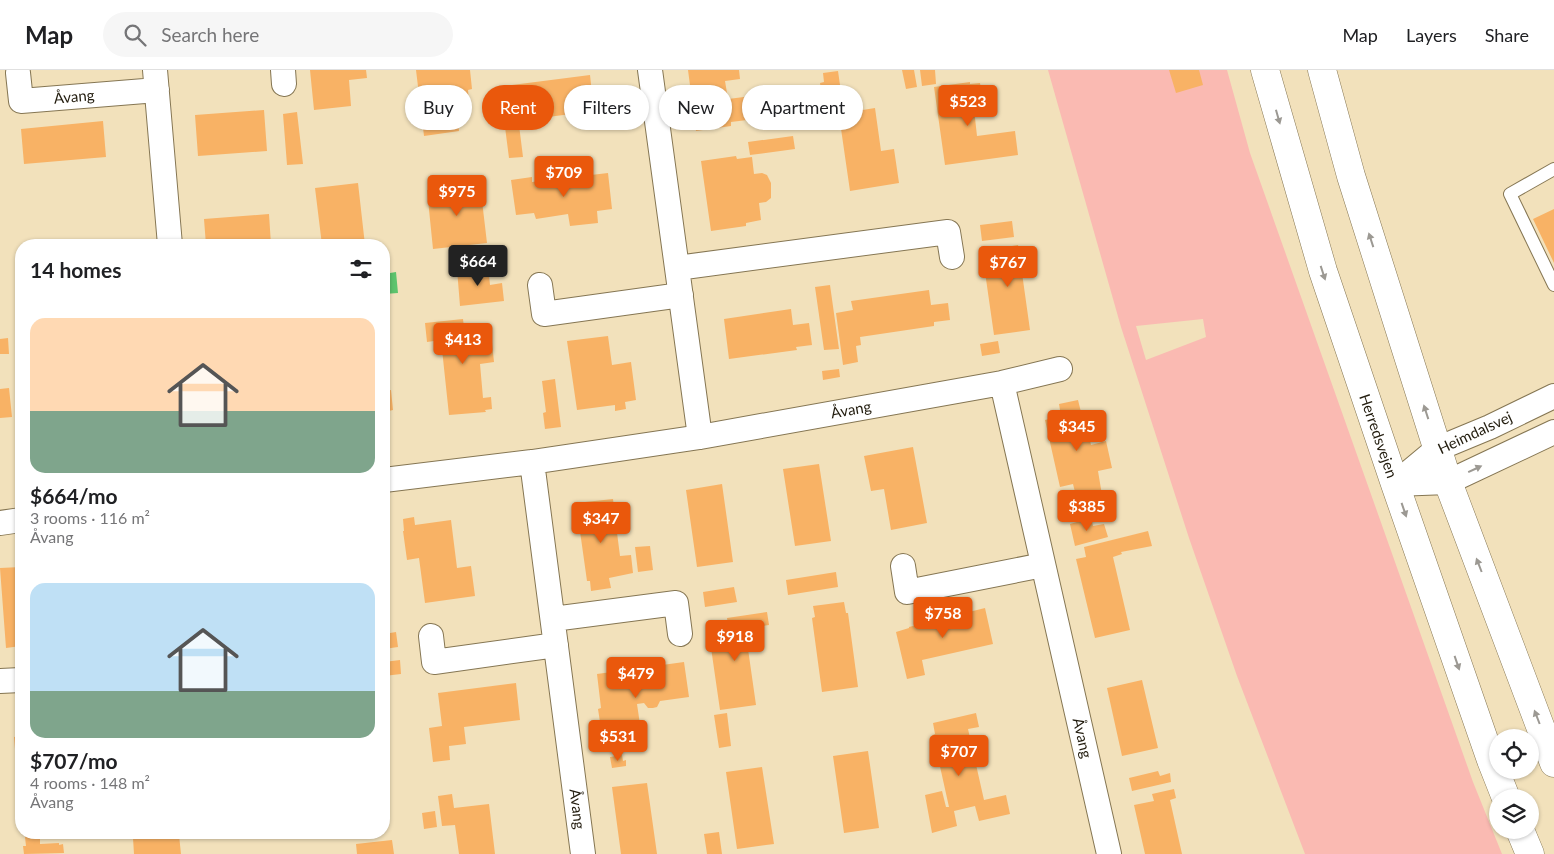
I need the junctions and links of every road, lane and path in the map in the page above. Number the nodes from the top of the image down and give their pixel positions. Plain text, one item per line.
1 (650, 70) edge
2 (1265, 70) edge
3 (1322, 70) edge
4 (18, 72) dead end
5 (156, 80) edge
6 (1554, 168) edge
7 (169, 239) edge
8 (952, 257) dead end
9 (677, 268) junction
10 (540, 285) dead end
11 (1554, 285) edge
12 (681, 296) junction
13 (1060, 369) dead end
14 (1002, 383) junction
15 (1554, 396) edge
16 (1554, 432) edge
17 (700, 438) junction
18 (1437, 449) junction
19 (532, 462) junction
20 (390, 479) edge
21 (1448, 482) junction
22 (1395, 484) junction
23 (15, 521) edge
24 (0, 522) edge
25 (903, 566) dead end
26 (1043, 566) junction
27 (553, 619) junction
28 (680, 634) dead end
29 (431, 636) dead end
30 (556, 645) junction
31 (15, 681) edge
32 (0, 682) edge
33 (1554, 763) edge
34 (1502, 789) edge
35 (1524, 839) edge
36 (1106, 853) edge
37 (583, 854) edge
38 (1530, 854) edge

1 - 9 street
2 -> 22 street, Herredsvejen
18 -> 3 street
4 - 5 street, Åvang
5 - 7 street, Åvang
6 - 11 lane
8 - 9 street
9 - 12 street
10 - 12 street
12 - 17 street
13 - 14 street, Åvang
14 - 17 street, Åvang
14 - 26 street, Åvang
15 - 18 street, Heimdalsvej
21 -> 16 street
17 - 19 street, Åvang
18 - 21 street
18 - 22 street, Heimdalsvej
19 - 20 street, Åvang
19 - 27 street, Åvang
21 - 22 street
33 -> 21 street
22 -> 34 street, Herredsvejen
23 - 24 street
25 - 26 street
26 - 36 street, Åvang
27 - 28 street
27 - 30 street, Åvang
29 - 30 street
30 - 37 street, Åvang
31 - 32 street
35 - 38 street

